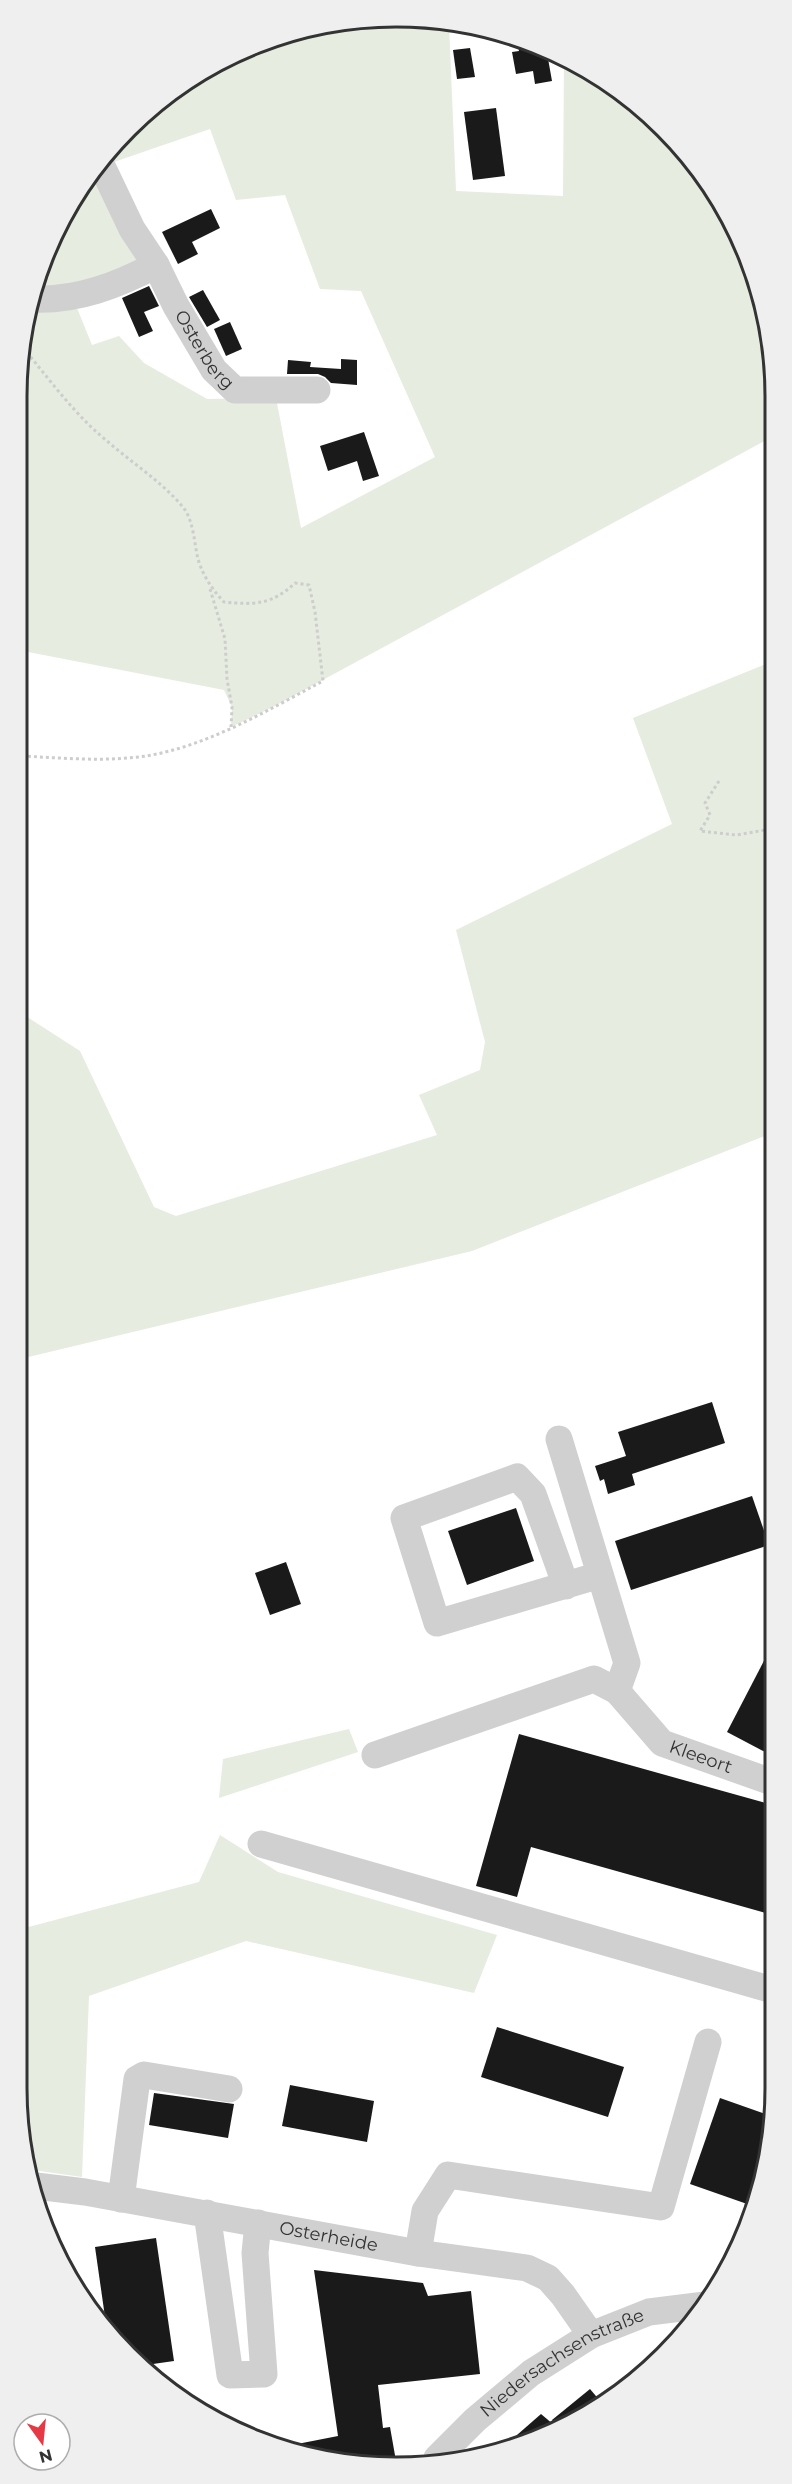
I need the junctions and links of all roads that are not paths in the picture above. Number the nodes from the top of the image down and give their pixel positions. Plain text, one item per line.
1 (104, 170) edge
2 (156, 265) junction
3 (40, 299) edge
4 (317, 390) dead end
5 (559, 1439) dead end
6 (600, 1575) junction
7 (566, 1586) junction
8 (617, 1691) junction
9 (375, 1755) dead end
10 (765, 1780) edge
11 (261, 1844) dead end
12 (765, 1988) edge
13 (708, 2042) dead end
14 (229, 2090) dead end
15 (41, 2187) edge
16 (121, 2199) junction
17 (207, 2213) junction
18 (258, 2223) junction
19 (418, 2253) junction
20 (693, 2307) edge
21 (591, 2335) junction
22 (441, 2454) edge

1 - 2 street, Osterberg
2 - 3 street
2 - 4 street, Osterberg
5 - 6 street
6 - 7 street
6 - 8 street
7 - 7 street
8 - 9 street
8 - 10 street, Kleeort
11 - 12 street
13 - 19 street
14 - 16 street
15 - 16 street, Osterheide
16 - 17 street, Osterheide
17 - 18 street, Osterheide
17 - 18 street
18 - 19 street, Osterheide
19 - 21 street, Osterheide
20 - 21 street, Niedersachsenstraße
21 - 22 street, Niedersachsenstraße

